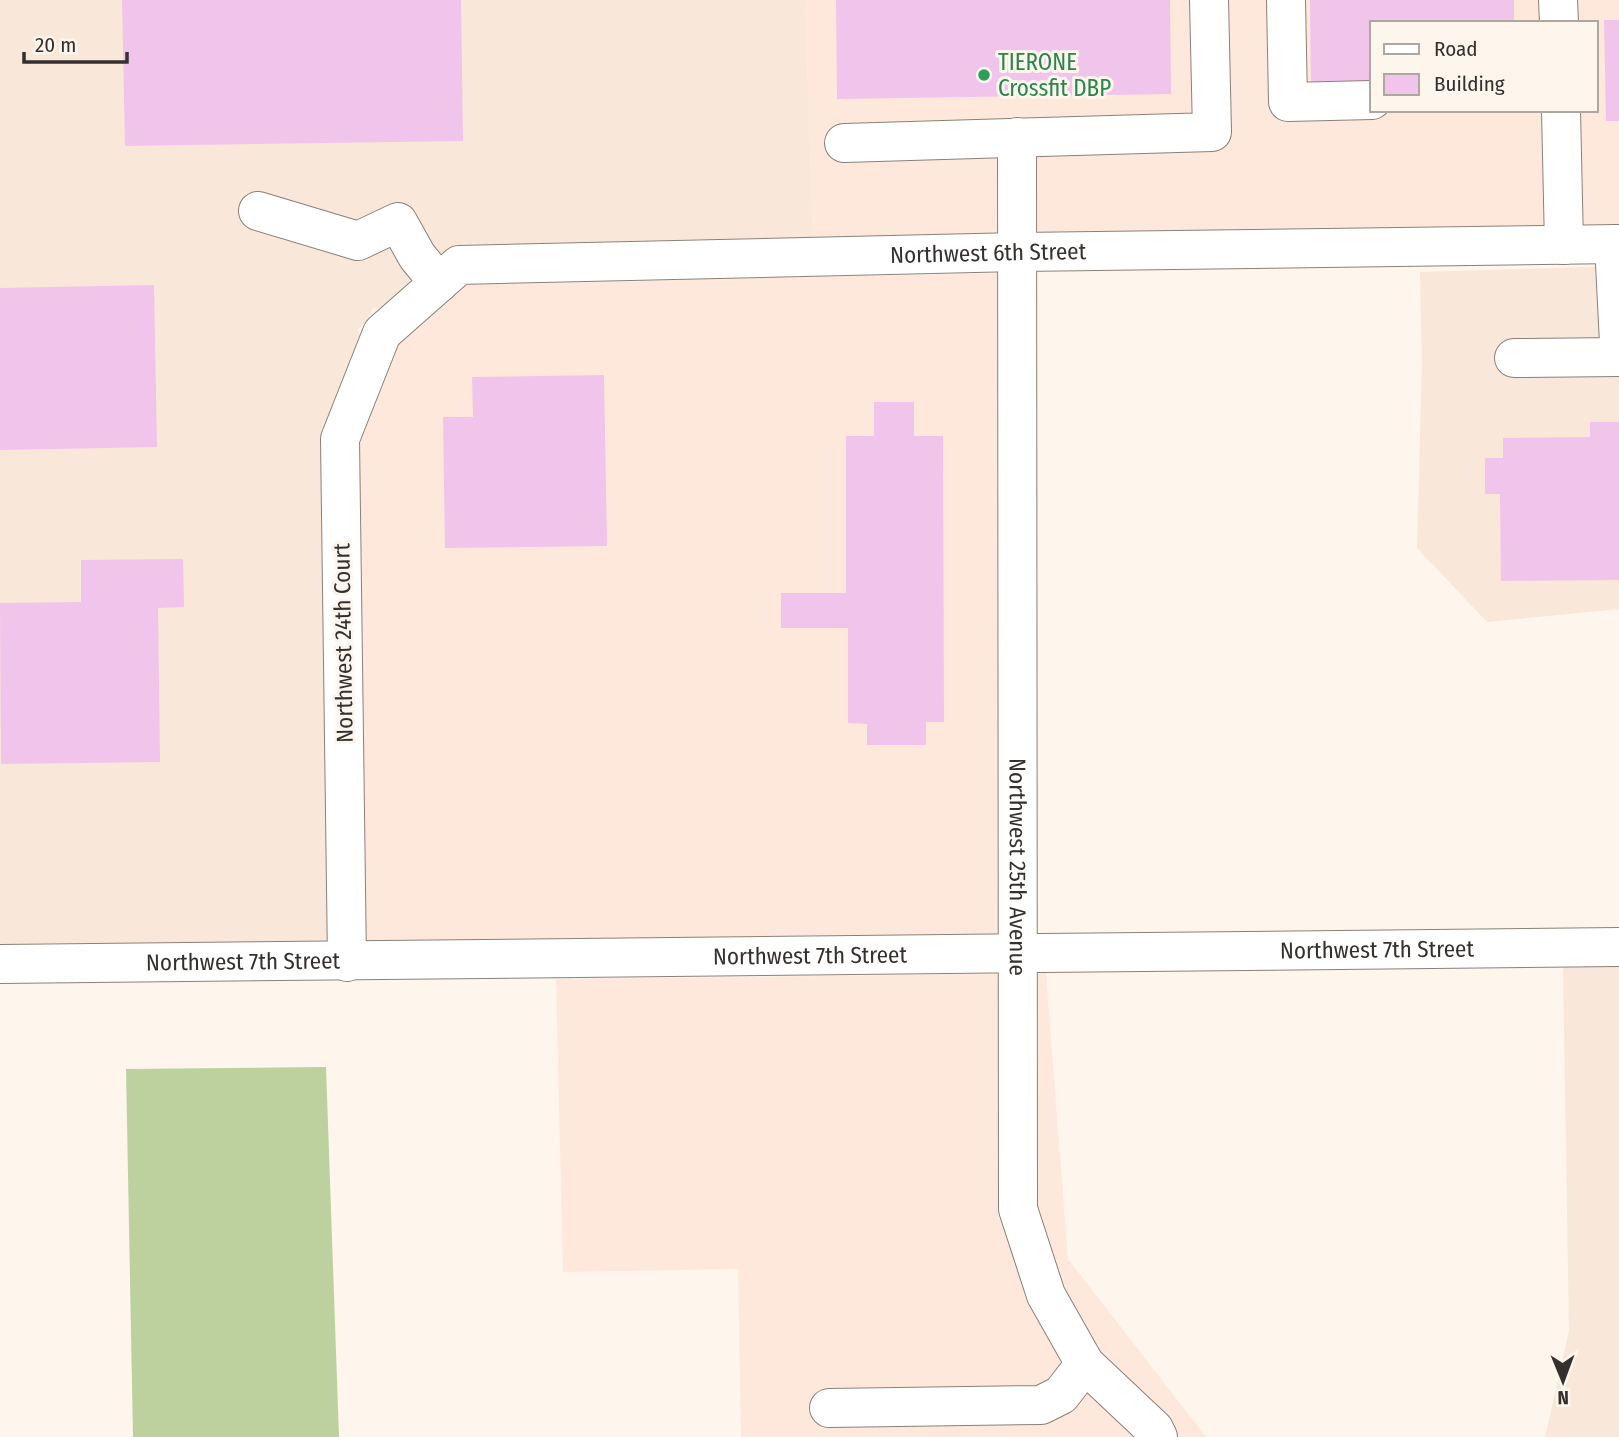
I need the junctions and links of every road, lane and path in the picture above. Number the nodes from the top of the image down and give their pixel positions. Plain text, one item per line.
1 (1209, 0) edge
2 (1286, 0) edge
3 (1558, 0) edge
4 (1559, 21) edge
5 (1370, 100) edge
6 (1561, 112) edge
7 (1017, 137) junction
8 (844, 143) dead end
9 (258, 211) dead end
10 (1617, 244) edge
11 (1564, 245) junction
12 (1019, 252) junction
13 (439, 283) junction
14 (382, 333) joint
15 (1619, 343) edge
16 (1514, 358) dead end
17 (1619, 358) edge
18 (1619, 947) edge
19 (1019, 954) junction
20 (347, 961) junction
21 (0, 964) edge
22 (1086, 1364) junction
23 (829, 1408) dead end
24 (1009, 1421) edge
25 (1158, 1437) edge

1 - 7 street
2 - 5 street
3 - 4 street
6 - 11 street
7 - 8 street
7 - 12 street, Northwest 25th Avenue
9 - 13 street
10 - 11 street, Northwest 6th Street
10 - 15 street
11 - 12 street, Northwest 6th Street
12 - 13 street, Northwest 6th Street
12 - 19 street, Northwest 25th Avenue
13 - 14 street, Northwest 6th Street
14 - 20 street, Northwest 24th Court
16 - 17 street
18 - 19 street, Northwest 7th Street
19 - 20 street, Northwest 7th Street
19 - 22 street, Northwest 25th Avenue
20 - 21 street, Northwest 7th Street
22 - 24 street
22 - 25 street, Northwest 25th Avenue
23 - 24 street

